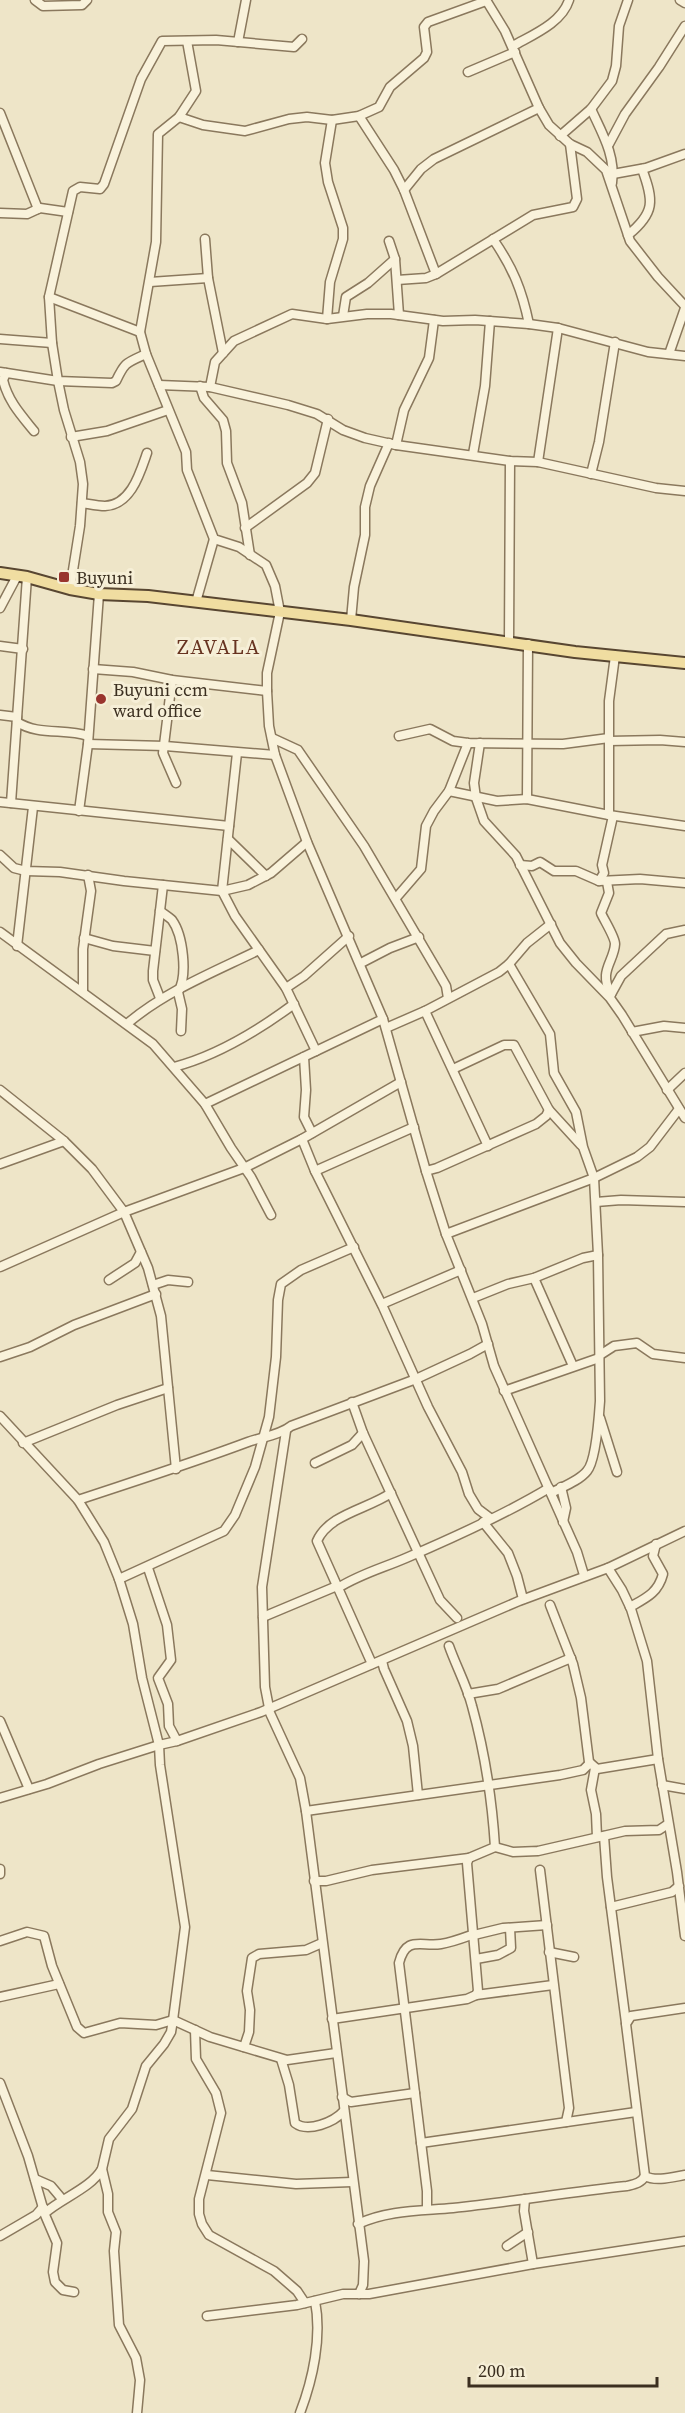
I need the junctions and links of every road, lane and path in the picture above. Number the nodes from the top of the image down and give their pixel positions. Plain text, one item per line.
1 (35, 0) edge
2 (87, 0) edge
3 (246, 0) edge
4 (486, 0) edge
5 (569, 0) edge
6 (628, 0) edge
7 (680, 0) edge
8 (685, 3) edge
9 (685, 26) edge
10 (302, 39) dead end
11 (187, 41) junction
12 (238, 42) junction
13 (514, 49) junction
14 (468, 72) dead end
15 (539, 108) junction
16 (591, 109) junction
17 (0, 113) edge
18 (359, 116) junction
19 (179, 117) junction
20 (332, 120) junction
21 (560, 136) junction
22 (570, 144) junction
23 (609, 144) junction
24 (685, 153) edge
25 (642, 169) junction
26 (613, 179) junction
27 (404, 189) junction
28 (38, 209) junction
29 (68, 212) junction
30 (0, 213) edge
31 (628, 236) junction
32 (205, 239) dead end
33 (493, 239) junction
34 (389, 241) dead end
35 (394, 259) junction
36 (436, 274) junction
37 (208, 278) junction
38 (398, 280) junction
39 (150, 282) junction
40 (49, 297) junction
41 (685, 307) edge
42 (399, 315) junction
43 (343, 316) junction
44 (327, 319) junction
45 (434, 320) junction
46 (490, 321) junction
47 (529, 324) junction
48 (558, 328) junction
49 (140, 332) junction
50 (0, 339) edge
51 (615, 342) junction
52 (52, 343) junction
53 (223, 353) junction
54 (146, 354) junction
55 (669, 354) junction
56 (685, 356) edge
57 (3, 373) edge
58 (58, 381) junction
59 (159, 385) junction
60 (200, 386) junction
61 (210, 387) junction
62 (168, 410) junction
63 (328, 419) junction
64 (34, 431) dead end
65 (71, 437) junction
66 (392, 444) junction
67 (147, 453) dead end
68 (473, 454) junction
69 (510, 461) junction
70 (538, 462) junction
71 (591, 474) junction
72 (685, 491) edge
73 (82, 503) junction
74 (245, 528) junction
75 (214, 539) junction
76 (250, 555) junction
77 (0, 573) edge
78 (22, 576) junction
79 (70, 589) junction
80 (99, 594) junction
81 (196, 602) junction
82 (0, 608) edge
83 (280, 612) junction
84 (351, 620) junction
85 (509, 642) junction
86 (528, 644) junction
87 (0, 646) edge
88 (23, 649) junction
89 (615, 656) junction
90 (685, 663) edge
91 (93, 669) junction
92 (172, 680) junction
93 (267, 691) junction
94 (0, 715) edge
95 (17, 719) junction
96 (399, 736) dead end
97 (272, 738) junction
98 (88, 740) junction
99 (609, 740) junction
100 (685, 742) edge
101 (468, 743) junction
102 (480, 743) junction
103 (527, 744) junction
104 (165, 746) junction
105 (237, 753) junction
106 (275, 755) junction
107 (176, 783) dead end
108 (450, 791) junction
109 (476, 798) junction
110 (527, 799) junction
111 (0, 802) edge
112 (11, 803) junction
113 (33, 807) junction
114 (79, 811) junction
115 (611, 816) junction
116 (229, 826) junction
117 (685, 826) edge
118 (228, 839) junction
119 (308, 842) junction
120 (0, 855) edge
121 (520, 865) junction
122 (26, 871) junction
123 (88, 875) junction
124 (266, 876) junction
125 (603, 881) junction
126 (685, 884) edge
127 (163, 885) junction
128 (222, 891) junction
129 (396, 898) junction
130 (160, 911) junction
131 (551, 924) junction
132 (685, 930) edge
133 (0, 932) edge
134 (349, 936) junction
135 (418, 937) junction
136 (84, 938) junction
137 (17, 946) junction
138 (259, 950) junction
139 (155, 951) junction
140 (361, 963) junction
141 (509, 964) junction
142 (446, 986) junction
143 (286, 988) junction
144 (83, 992) junction
145 (178, 992) junction
146 (459, 992) junction
147 (610, 996) junction
148 (160, 998) junction
149 (448, 998) junction
150 (294, 1004) junction
151 (424, 1011) junction
152 (383, 1018) junction
153 (128, 1023) junction
154 (387, 1028) junction
155 (685, 1028) edge
156 (181, 1031) dead end
157 (632, 1032) junction
158 (316, 1051) junction
159 (304, 1057) junction
160 (174, 1067) junction
161 (453, 1069) junction
162 (685, 1073) edge
163 (402, 1082) junction
164 (0, 1090) edge
165 (667, 1090) junction
166 (206, 1104) junction
167 (679, 1105) edge
168 (549, 1110) junction
169 (685, 1118) edge
170 (414, 1127) junction
171 (312, 1133) junction
172 (302, 1139) junction
173 (64, 1141) junction
174 (488, 1146) junction
175 (582, 1147) junction
176 (0, 1164) edge
177 (244, 1168) junction
178 (315, 1171) junction
179 (426, 1171) junction
180 (594, 1178) junction
181 (596, 1202) junction
182 (685, 1202) edge
183 (124, 1212) junction
184 (271, 1215) dead end
185 (446, 1233) junction
186 (354, 1247) junction
187 (141, 1252) junction
188 (598, 1255) junction
189 (0, 1267) edge
190 (461, 1269) junction
191 (534, 1278) junction
192 (109, 1280) dead end
193 (188, 1282) dead end
194 (155, 1290) junction
195 (473, 1298) junction
196 (382, 1304) junction
197 (488, 1344) junction
198 (0, 1357) edge
199 (599, 1357) junction
200 (685, 1358) edge
201 (573, 1366) junction
202 (416, 1378) junction
203 (168, 1388) junction
204 (504, 1391) junction
205 (352, 1402) junction
206 (599, 1414) junction
207 (0, 1416) edge
208 (286, 1431) junction
209 (363, 1433) junction
210 (262, 1437) junction
211 (23, 1443) junction
212 (315, 1463) dead end
213 (176, 1469) junction
214 (617, 1472) dead end
215 (561, 1487) junction
216 (550, 1490) junction
217 (391, 1493) junction
218 (78, 1500) junction
219 (484, 1522) junction
220 (563, 1522) junction
221 (685, 1531) edge
222 (657, 1543) junction
223 (419, 1552) junction
224 (148, 1568) junction
225 (608, 1568) junction
226 (584, 1575) junction
227 (120, 1579) junction
228 (338, 1587) junction
229 (523, 1599) junction
230 (550, 1605) dead end
231 (630, 1606) junction
232 (263, 1617) junction
233 (457, 1618) dead end
234 (449, 1646) dead end
235 (571, 1658) junction
236 (382, 1661) junction
237 (372, 1664) junction
238 (468, 1694) junction
239 (269, 1709) junction
240 (2, 1727) edge
241 (177, 1741) junction
242 (159, 1744) junction
243 (658, 1759) junction
244 (593, 1765) junction
245 (489, 1784) junction
246 (662, 1785) junction
247 (29, 1789) junction
248 (685, 1789) edge
249 (418, 1795) junction
250 (0, 1798) edge
251 (306, 1811) junction
252 (668, 1824) junction
253 (601, 1836) junction
254 (495, 1847) junction
255 (469, 1858) junction
256 (0, 1869) edge
257 (540, 1870) dead end
258 (0, 1874) edge
259 (681, 1874) edge
260 (314, 1881) junction
261 (679, 1886) junction
262 (611, 1907) junction
263 (547, 1925) junction
264 (510, 1928) junction
265 (474, 1935) junction
266 (685, 1936) edge
267 (0, 1941) edge
268 (322, 1943) junction
269 (549, 1952) junction
270 (574, 1957) dead end
271 (476, 1959) junction
272 (59, 1984) junction
273 (553, 1985) junction
274 (476, 1995) junction
275 (0, 1997) edge
276 (685, 2008) edge
277 (405, 2009) junction
278 (332, 2019) junction
279 (173, 2020) junction
280 (626, 2024) junction
281 (195, 2030) junction
282 (244, 2047) junction
283 (336, 2052) junction
284 (281, 2059) junction
285 (0, 2083) edge
286 (415, 2093) junction
287 (342, 2097) junction
288 (344, 2111) junction
289 (636, 2112) junction
290 (567, 2122) junction
291 (421, 2143) junction
292 (102, 2169) junction
293 (207, 2175) junction
294 (685, 2175) edge
295 (645, 2176) junction
296 (35, 2179) junction
297 (352, 2182) junction
298 (62, 2199) junction
299 (525, 2199) junction
300 (427, 2209) junction
301 (44, 2210) junction
302 (358, 2224) junction
303 (528, 2232) junction
304 (0, 2236) edge
305 (685, 2241) edge
306 (507, 2246) dead end
307 (533, 2264) junction
308 (74, 2292) dead end
309 (359, 2294) junction
310 (315, 2301) junction
311 (305, 2303) junction
312 (207, 2316) dead end
313 (137, 2413) edge
314 (300, 2413) edge

1 - 2 street
3 - 12 street
4 - 13 street
4 - 18 street
5 - 13 street
6 - 16 street
7 - 8 street
9 - 23 street
10 - 12 street
11 - 12 street
11 - 19 street
11 - 29 street
13 - 14 street
13 - 15 street
15 - 21 street
15 - 27 street
16 - 21 street
16 - 23 street
17 - 28 street
18 - 20 street
18 - 27 street
19 - 20 street
19 - 39 street
20 - 44 street
21 - 22 street
22 - 26 street
22 - 33 street
23 - 26 street
24 - 25 street
25 - 26 street
25 - 31 street
26 - 31 street
27 - 36 street
28 - 29 street
28 - 30 street
29 - 40 street
31 - 41 street
32 - 37 street
33 - 36 street
33 - 47 street
34 - 35 street
35 - 38 street
35 - 43 street
36 - 38 street
37 - 39 street
37 - 53 street
38 - 42 street
39 - 49 street
40 - 49 street
40 - 52 street
41 - 55 street
42 - 43 street
42 - 45 street
43 - 44 street
44 - 53 street
45 - 46 street
45 - 66 street
46 - 47 street
46 - 68 street
47 - 48 street
48 - 51 street
48 - 70 street
49 - 54 street
50 - 52 street
51 - 55 street
51 - 71 street
52 - 58 street
53 - 61 street
54 - 58 street
54 - 59 street
55 - 56 street
57 - 58 street
57 - 64 street
58 - 65 street
59 - 60 street
59 - 62 street
60 - 61 street
60 - 74 street
61 - 63 street
62 - 65 street
62 - 75 street
63 - 66 street
63 - 74 street
65 - 73 street
66 - 68 street
66 - 84 street
67 - 73 street
68 - 69 street
69 - 70 street
69 - 85 street
70 - 71 street
71 - 72 street
73 - 79 street
74 - 76 street
75 - 76 street
75 - 81 street
76 - 83 street
77 - 78 main road
78 - 79 main road
78 - 82 street
78 - 88 street
79 - 80 main road
80 - 81 main road
80 - 91 street
81 - 83 main road
83 - 84 main road
83 - 93 street
84 - 85 main road
85 - 86 main road
86 - 89 main road
86 - 103 street
87 - 88 street
88 - 95 street
89 - 90 main road
89 - 99 street
91 - 92 street
91 - 98 street
92 - 93 street
92 - 104 street
93 - 97 street
94 - 95 street
95 - 98 street
95 - 112 street
96 - 101 street
97 - 106 street
97 - 129 street
98 - 104 street
98 - 114 street
99 - 100 street
99 - 103 street
99 - 115 street
101 - 102 street
101 - 108 street
102 - 103 street
102 - 109 street
103 - 110 street
104 - 105 street
104 - 107 street
105 - 106 street
105 - 116 street
106 - 119 street
108 - 109 street
108 - 129 street
109 - 110 street
109 - 121 street
110 - 115 street
111 - 112 street
112 - 113 street
113 - 114 street
113 - 122 street
114 - 116 street
115 - 117 street
115 - 125 street
116 - 118 street
118 - 124 street
118 - 128 street
119 - 124 street
119 - 134 street
120 - 122 street
121 - 125 street
121 - 131 street
122 - 123 street
122 - 137 street
123 - 127 street
123 - 136 street
124 - 128 street
125 - 126 street
125 - 147 street
127 - 128 street
127 - 130 street
128 - 138 street
129 - 135 street
130 - 139 street
130 - 145 street
131 - 141 street
131 - 147 street
132 - 147 street
133 - 137 street
134 - 140 street
134 - 143 street
135 - 140 street
135 - 142 street
136 - 139 street
136 - 144 street
137 - 144 street
138 - 143 street
138 - 145 street
139 - 148 street
140 - 152 street
141 - 146 street
141 - 175 street
142 - 146 street
142 - 149 street
143 - 150 street
144 - 153 street
145 - 148 street
145 - 156 street
146 - 149 street
147 - 157 street
148 - 153 street
149 - 151 street
150 - 158 street
150 - 160 street
151 - 154 street
151 - 161 street
152 - 154 street
152 - 158 street
153 - 160 street
154 - 163 street
155 - 157 street
157 - 165 street
158 - 159 street
159 - 166 street
159 - 171 street
160 - 166 street
161 - 168 street
161 - 174 street
162 - 165 street
163 - 170 street
163 - 171 street
164 - 173 street
165 - 167 street
166 - 177 street
167 - 169 street
167 - 180 street
168 - 174 street
168 - 175 street
170 - 178 street
170 - 179 street
171 - 172 street
172 - 177 street
172 - 178 street
173 - 176 street
173 - 183 street
174 - 179 street
175 - 180 street
177 - 183 street
177 - 184 street
178 - 186 street
179 - 185 street
180 - 181 street
180 - 185 street
181 - 182 street
181 - 188 street
183 - 187 street
183 - 189 street
185 - 190 street
186 - 196 street
186 - 210 street
187 - 192 street
187 - 194 street
188 - 191 street
188 - 199 street
190 - 195 street
190 - 196 street
191 - 195 street
191 - 201 street
193 - 194 street
194 - 198 street
194 - 203 street
195 - 197 street
196 - 202 street
197 - 202 street
197 - 204 street
199 - 200 street
199 - 201 street
199 - 206 street
201 - 204 street
202 - 205 street
202 - 219 street
203 - 211 street
203 - 213 street
204 - 216 street
205 - 208 street
205 - 209 street
206 - 214 street
206 - 215 street
207 - 211 street
208 - 210 street
208 - 232 street
209 - 212 street
209 - 217 street
210 - 213 street
210 - 224 street
211 - 218 street
213 - 218 street
215 - 216 street
215 - 220 street
216 - 219 street
216 - 220 street
217 - 223 street
217 - 228 street
218 - 227 street
219 - 223 street
219 - 229 street
220 - 226 street
221 - 222 street
222 - 225 street
222 - 231 street
223 - 228 street
223 - 233 street
224 - 227 street
224 - 241 street
225 - 226 street
225 - 231 street
226 - 229 street
227 - 242 street
228 - 232 street
228 - 237 street
229 - 236 street
230 - 235 street
231 - 243 street
232 - 239 street
234 - 238 street
235 - 238 street
235 - 244 street
236 - 237 street
236 - 249 street
237 - 239 street
238 - 245 street
239 - 241 street
239 - 251 street
240 - 247 street
241 - 242 street
242 - 247 street
242 - 279 street
243 - 244 street
243 - 246 street
244 - 245 street
244 - 253 street
245 - 249 street
245 - 254 street
246 - 248 street
246 - 252 street
247 - 250 street
249 - 251 street
251 - 260 street
252 - 253 street
252 - 259 street
253 - 254 street
253 - 262 street
254 - 255 street
255 - 260 street
255 - 265 street
256 - 258 street
257 - 263 street
259 - 261 street
260 - 268 street
261 - 262 street
261 - 266 street
262 - 280 street
263 - 264 street
263 - 269 street
264 - 265 street
264 - 271 street
265 - 271 street
265 - 277 street
267 - 272 street
268 - 278 street
268 - 282 street
269 - 270 street
269 - 273 street
271 - 274 street
272 - 275 street
272 - 279 street
273 - 274 street
273 - 290 street
274 - 277 street
276 - 280 street
277 - 278 street
277 - 286 street
278 - 283 street
279 - 281 street
279 - 292 street
280 - 289 street
281 - 282 street
281 - 293 street
282 - 284 street
283 - 284 street
283 - 287 street
284 - 288 street
285 - 296 street
286 - 287 street
286 - 291 street
287 - 288 street
288 - 297 street
289 - 290 street
289 - 295 street
290 - 291 street
291 - 300 street
292 - 298 street
292 - 313 street
293 - 297 street
293 - 311 street
294 - 295 street
295 - 299 street
296 - 298 street
296 - 301 street
297 - 302 street
298 - 301 street
299 - 300 street
299 - 303 street
300 - 302 street
301 - 304 street
301 - 308 street
302 - 309 street
303 - 306 street
303 - 307 street
305 - 307 street
307 - 309 street
309 - 310 street
310 - 311 street
310 - 314 street
311 - 312 street

